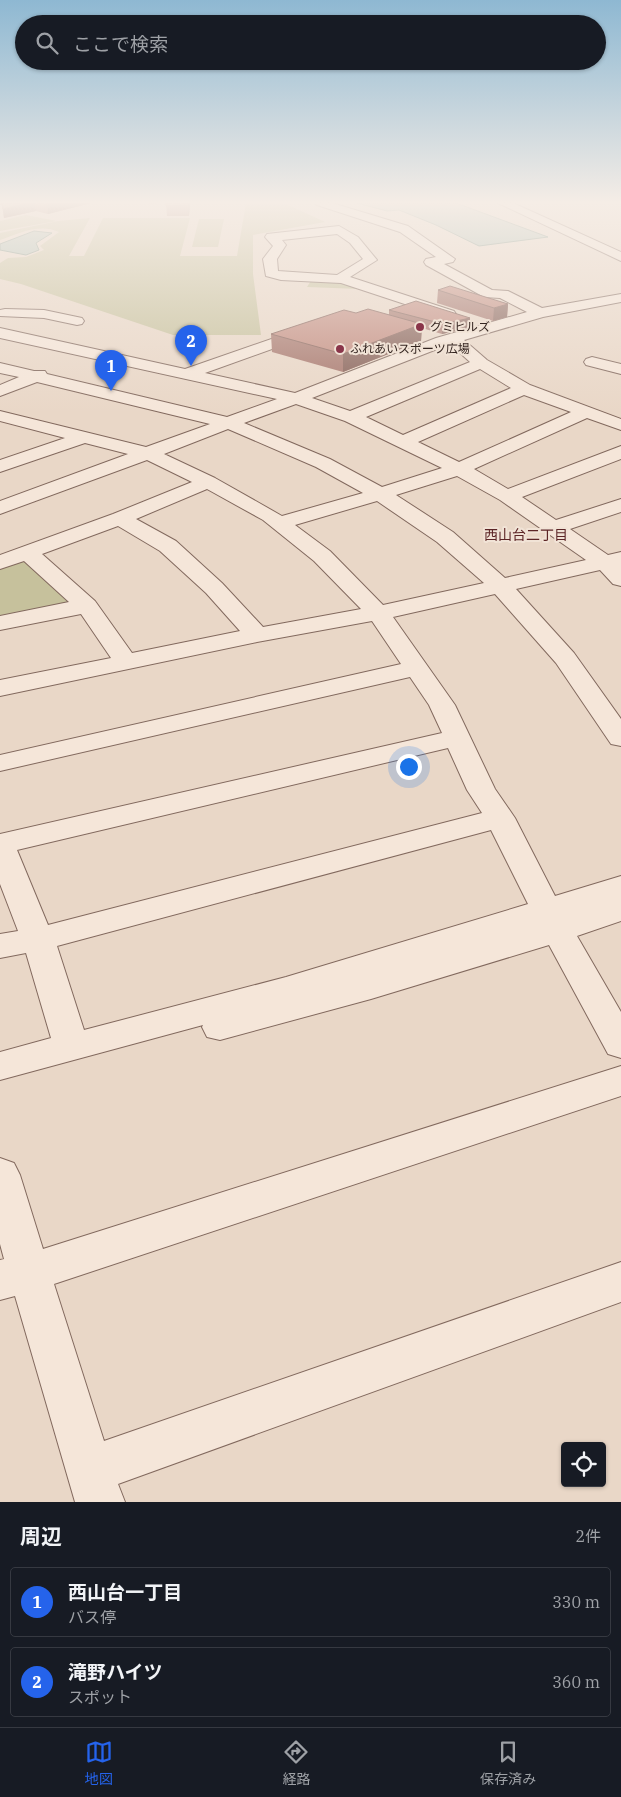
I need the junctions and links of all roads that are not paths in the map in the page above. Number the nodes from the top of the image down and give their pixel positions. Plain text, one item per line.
1 (271, 273) edge
2 (347, 273) edge
3 (450, 273) edge
4 (342, 279) junction
5 (621, 298) edge
6 (5, 313) dead end
7 (540, 313) junction
8 (319, 328) edge
9 (493, 328) junction
10 (0, 332) edge
11 (423, 335) edge
12 (447, 339) junction
13 (37, 340) junction
14 (88, 351) junction
15 (592, 362) dead end
16 (481, 363) junction
17 (0, 368) edge
18 (51, 369) junction
19 (621, 369) edge
20 (186, 374) junction
21 (524, 389) junction
22 (0, 391) edge
23 (296, 398) junction
24 (586, 412) junction
25 (0, 416) edge
26 (350, 418) junction
27 (24, 422) junction
28 (618, 422) edge
29 (228, 423) junction
30 (0, 430) edge
31 (86, 437) junction
32 (403, 442) junction
33 (621, 452) edge
34 (147, 453) junction
35 (0, 466) edge
36 (459, 469) junction
37 (208, 482) junction
38 (380, 494) junction
39 (508, 496) junction
40 (621, 505) edge
41 (0, 508) edge
42 (120, 518) junction
43 (279, 523) junction
44 (553, 528) junction
45 (28, 554) junction
46 (613, 561) edge
47 (0, 562) edge
48 (621, 579) edge
49 (501, 586) junction
50 (87, 606) junction
51 (378, 613) junction
52 (0, 623) edge
53 (257, 635) junction
54 (126, 662) junction
55 (416, 668) junction
56 (0, 688) edge
57 (457, 738) junction
58 (621, 738) edge
59 (0, 763) edge
60 (500, 818) junction
61 (0, 844) edge
62 (621, 887) edge
63 (621, 909) edge
64 (553, 921) junction
65 (38, 939) junction
66 (0, 946) edge
67 (621, 1044) edge
68 (72, 1048) junction
69 (0, 1066) edge
70 (621, 1080) edge
71 (0, 1085) edge
72 (0, 1175) edge
73 (14, 1276) edge
74 (621, 1282) edge
75 (94, 1486) edge

1 - 4 street
2 - 4 street
3 - 7 street
4 - 9 street
5 - 7 street
6 - 13 street
7 - 9 street
8 - 20 street
9 - 12 street
10 - 13 street
11 - 12 street
12 - 16 street
12 - 23 street
13 - 14 street
14 - 18 street
14 - 20 street
15 - 19 street
16 - 21 street
16 - 26 street
17 - 18 street
18 - 22 street
18 - 29 street
20 - 23 street
21 - 24 street
21 - 32 street
23 - 26 street
23 - 29 street
24 - 28 street
24 - 36 street
25 - 27 street
26 - 32 street
27 - 30 street
27 - 31 street
29 - 34 street
29 - 38 street
31 - 34 street
31 - 35 street
32 - 36 street
33 - 39 street
34 - 37 street
34 - 41 street
36 - 38 street
36 - 39 street
37 - 42 street
37 - 43 street
38 - 43 street
38 - 49 street
39 - 44 street
40 - 44 street
42 - 45 street
42 - 53 street
43 - 51 street
44 - 46 street
45 - 47 street
45 - 50 street
46 - 48 street
46 - 49 street
49 - 51 street
49 - 58 street
50 - 52 street
50 - 54 street
51 - 53 street
51 - 55 street
53 - 54 street
54 - 56 street
55 - 57 street
55 - 59 street
57 - 60 street
57 - 61 street
60 - 64 street
60 - 65 street
61 - 65 street
62 - 64 street
63 - 64 street
64 - 67 street
64 - 68 street
64 - 71 street
65 - 66 street
65 - 68 street
68 - 69 street
70 - 73 street
72 - 73 street
73 - 75 street
74 - 75 street

